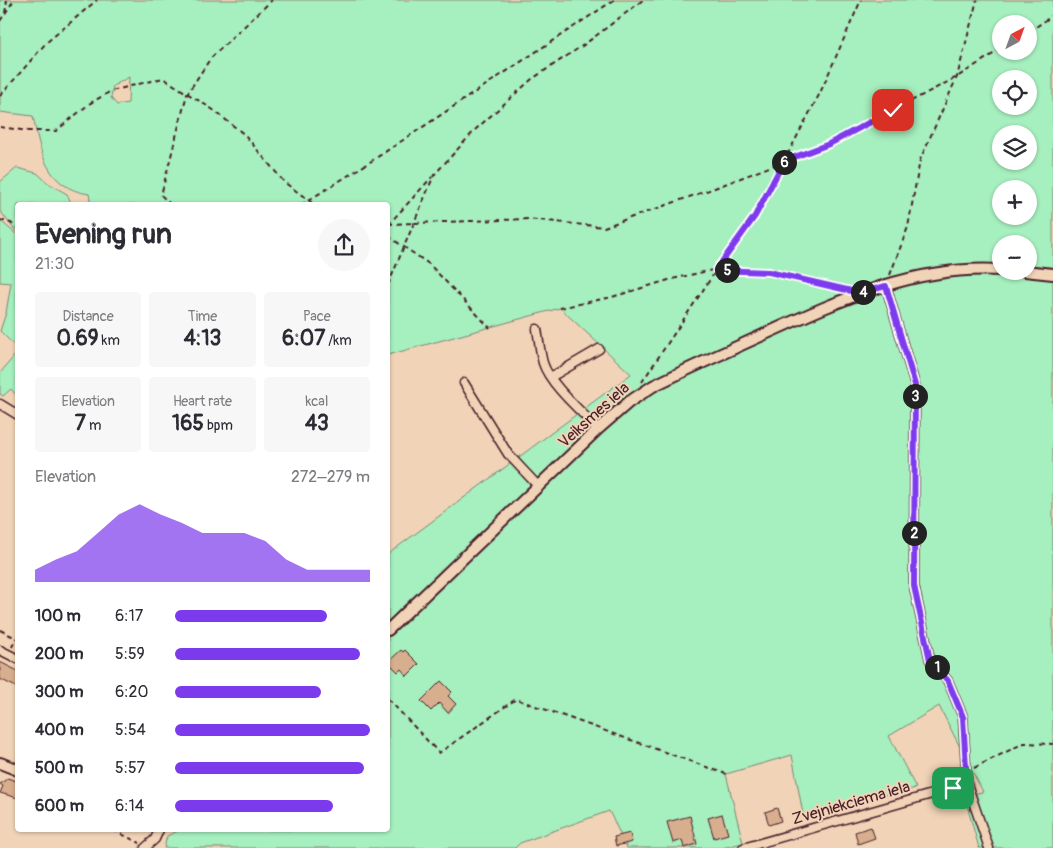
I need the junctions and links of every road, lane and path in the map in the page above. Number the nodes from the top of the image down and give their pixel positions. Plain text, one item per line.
1 (7, 0) edge
2 (14, 0) edge
3 (97, 0) edge
4 (272, 0) edge
5 (614, 0) edge
6 (644, 0) edge
7 (862, 0) edge
8 (977, 0) edge
9 (5, 14) junction
10 (1053, 15) edge
11 (0, 21) edge
12 (1038, 26) edge
13 (992, 55) edge
14 (957, 77) junction
15 (187, 94) junction
16 (0, 96) edge
17 (0, 127) edge
18 (784, 161) junction
19 (434, 175) junction
20 (308, 200) junction
21 (168, 202) edge
22 (305, 202) edge
23 (311, 202) edge
24 (0, 220) edge
25 (390, 223) edge
26 (414, 223) junction
27 (390, 225) edge
28 (15, 226) edge
29 (390, 237) edge
30 (404, 247) junction
31 (716, 270) junction
32 (992, 270) edge
33 (1037, 272) edge
34 (1053, 274) edge
35 (390, 280) edge
36 (886, 286) junction
37 (860, 293) junction
38 (560, 308) dead end
39 (490, 328) dead end
40 (536, 329) dead end
41 (599, 349) dead end
42 (551, 378) junction
43 (464, 383) dead end
44 (640, 386) dead end
45 (0, 404) edge
46 (15, 413) edge
47 (598, 429) junction
48 (539, 486) junction
49 (390, 628) edge
50 (0, 630) edge
51 (15, 638) edge
52 (0, 650) edge
53 (15, 658) edge
54 (390, 701) edge
55 (1053, 744) edge
56 (0, 763) edge
57 (15, 769) edge
58 (967, 771) junction
59 (726, 774) dead end
60 (967, 784) junction
61 (117, 832) edge
62 (158, 832) edge
63 (148, 847) edge
64 (743, 848) edge
65 (989, 848) edge

1 - 9 path
2 - 9 path
3 - 16 path
4 - 15 path
5 - 20 path
6 - 19 path
7 - 18 path
8 - 14 path
9 - 11 path
10 - 12 path
13 - 14 path
14 - 18 path
14 - 36 path
15 - 17 path
15 - 20 path
15 - 21 path
18 - 26 path
18 - 31 path
19 - 25 path
19 - 26 path
20 - 22 path
20 - 23 path
24 - 28 path
26 - 27 path
26 - 30 path
29 - 30 path
30 - 35 path
30 - 39 path
31 - 37 path
31 - 38 path
31 - 44 path
32 - 36 main road, Veiksmes iela
33 - 34 main road
36 - 37 main road, Veiksmes iela
36 - 58 street
37 - 47 main road, Veiksmes iela
40 - 42 street
41 - 42 street
42 - 47 street
43 - 48 street
45 - 46 street
47 - 48 main road, Veiksmes iela
48 - 49 main road, Veiksmes iela
50 - 51 path
52 - 53 street
54 - 59 path
55 - 58 path
56 - 57 main road
58 - 60 street
60 - 64 street, Zvejniekciema iela
60 - 65 street
61 - 63 path
62 - 63 street

